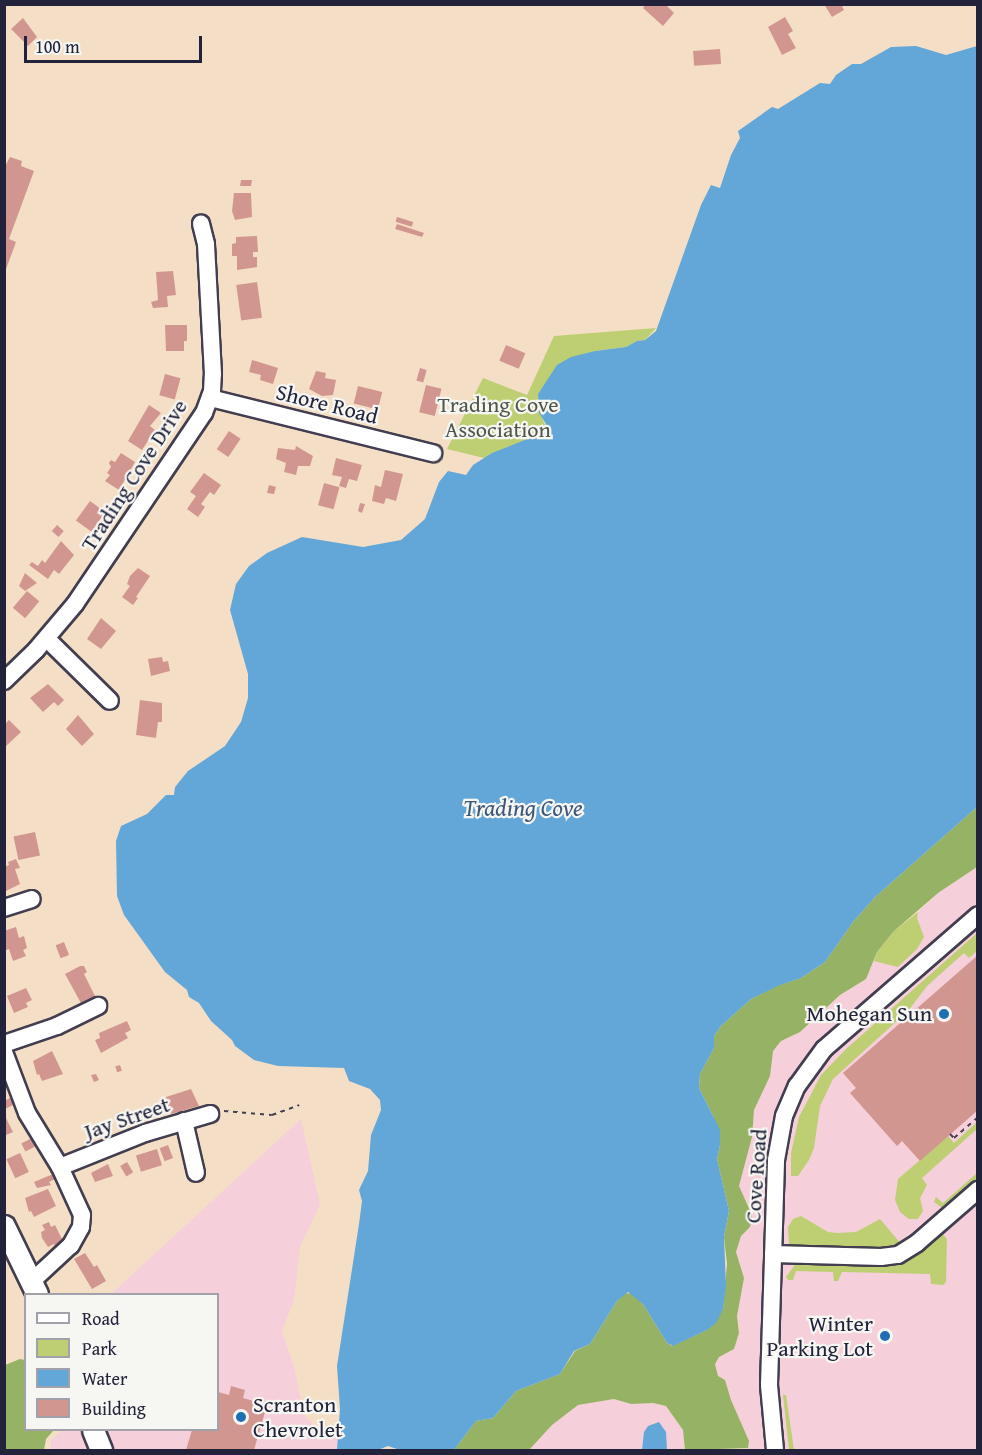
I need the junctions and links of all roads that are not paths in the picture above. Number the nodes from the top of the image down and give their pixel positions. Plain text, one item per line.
1 (201, 224) dead end
2 (210, 398) junction
3 (433, 453) dead end
4 (47, 639) junction
5 (4, 681) edge
6 (110, 701) dead end
7 (32, 899) dead end
8 (4, 908) edge
9 (978, 915) edge
10 (98, 1006) dead end
11 (4, 1044) edge
12 (4, 1052) edge
13 (210, 1114) road end
14 (184, 1121) junction
15 (60, 1167) junction
16 (196, 1173) dead end
17 (978, 1190) edge
18 (4, 1226) edge
19 (773, 1254) junction
20 (34, 1288) edge
21 (93, 1431) edge
22 (101, 1450) edge
23 (775, 1450) edge

1 - 2 street, Trading Cove Drive
2 - 3 street, Shore Road
2 - 4 street, Trading Cove Drive
4 - 5 street, Trading Cove Drive
4 - 6 street
7 - 8 street
9 - 19 street, Cove Road
10 - 11 street
12 - 15 street
13 - 14 street, Jay Street
14 - 15 street, Jay Street
14 - 16 street
15 - 20 street
17 - 19 street
18 - 20 main road
19 - 23 street, Cove Road
21 - 22 main road

